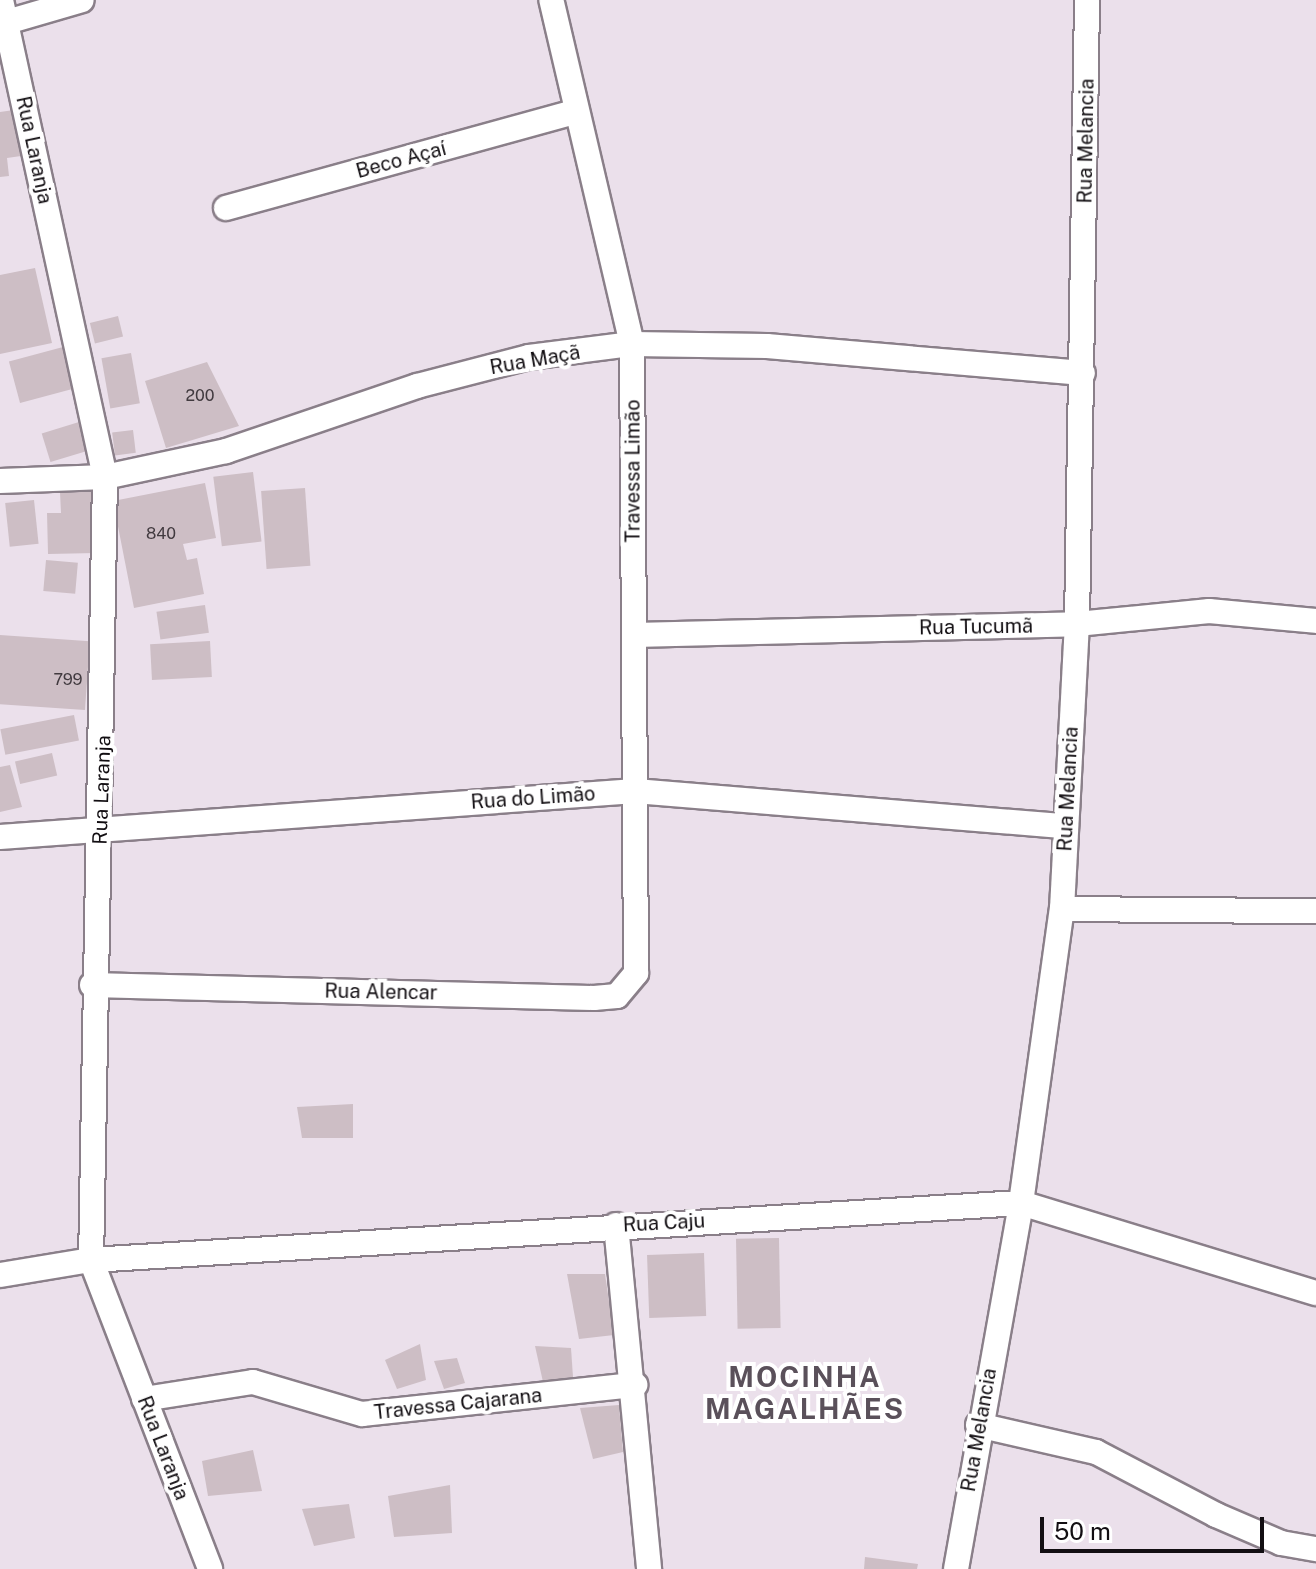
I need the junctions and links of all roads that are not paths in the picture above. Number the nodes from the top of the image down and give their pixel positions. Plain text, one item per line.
1 (82, 0) edge
2 (551, 0) edge
3 (1087, 0) edge
4 (3, 16) edge
5 (575, 112) junction
6 (226, 208) dead end
7 (632, 344) junction
8 (1083, 373) junction
9 (105, 477) junction
10 (0, 481) edge
11 (1316, 621) edge
12 (1077, 624) junction
13 (634, 635) junction
14 (635, 791) junction
15 (1065, 826) junction
16 (101, 828) junction
17 (0, 837) edge
18 (1062, 909) junction
19 (1316, 911) edge
20 (635, 951) joint
21 (92, 985) junction
22 (1021, 1203) junction
23 (616, 1225) junction
24 (91, 1260) junction
25 (0, 1275) edge
26 (1316, 1293) edge
27 (635, 1385) junction
28 (144, 1399) junction
29 (978, 1425) junction
30 (1316, 1549) edge
31 (210, 1569) edge
32 (649, 1569) edge
33 (956, 1569) edge

1 - 4 street
2 - 5 street, Travessa Limão
3 - 8 street, Rua Melancia
4 - 9 street, Rua Laranja
5 - 6 street, Beco Açaí
5 - 7 street, Travessa Limão
7 - 8 street, Rua Maçã
7 - 9 street, Rua Maçã
7 - 13 street, Travessa Limão
8 - 12 street, Rua Melancia
9 - 10 street, Rua Maçã
9 - 16 street, Rua Laranja
11 - 12 street, Rua Tucumã
12 - 13 street, Rua Tucumã
12 - 15 street, Rua Melancia
13 - 14 street, Travessa Limão
14 - 15 street, Rua do Limão
14 - 16 street, Rua do Limão
14 - 20 street, Travessa Limão
15 - 18 street, Rua Melancia
16 - 17 street, Rua do Limão
16 - 21 street, Rua Laranja
18 - 19 street
18 - 22 street, Rua Melancia
20 - 21 street, Rua Alencar
21 - 24 street, Rua Laranja
22 - 23 street, Rua Caju
22 - 26 street, Rua Caju
22 - 29 street, Rua Melancia
23 - 24 street, Rua Caju
23 - 27 street
24 - 25 street, Rua Caju
24 - 28 street, Rua Laranja
27 - 28 street, Travessa Cajarana
27 - 32 street
28 - 31 street, Rua Laranja
29 - 30 street
29 - 33 street, Rua Melancia

